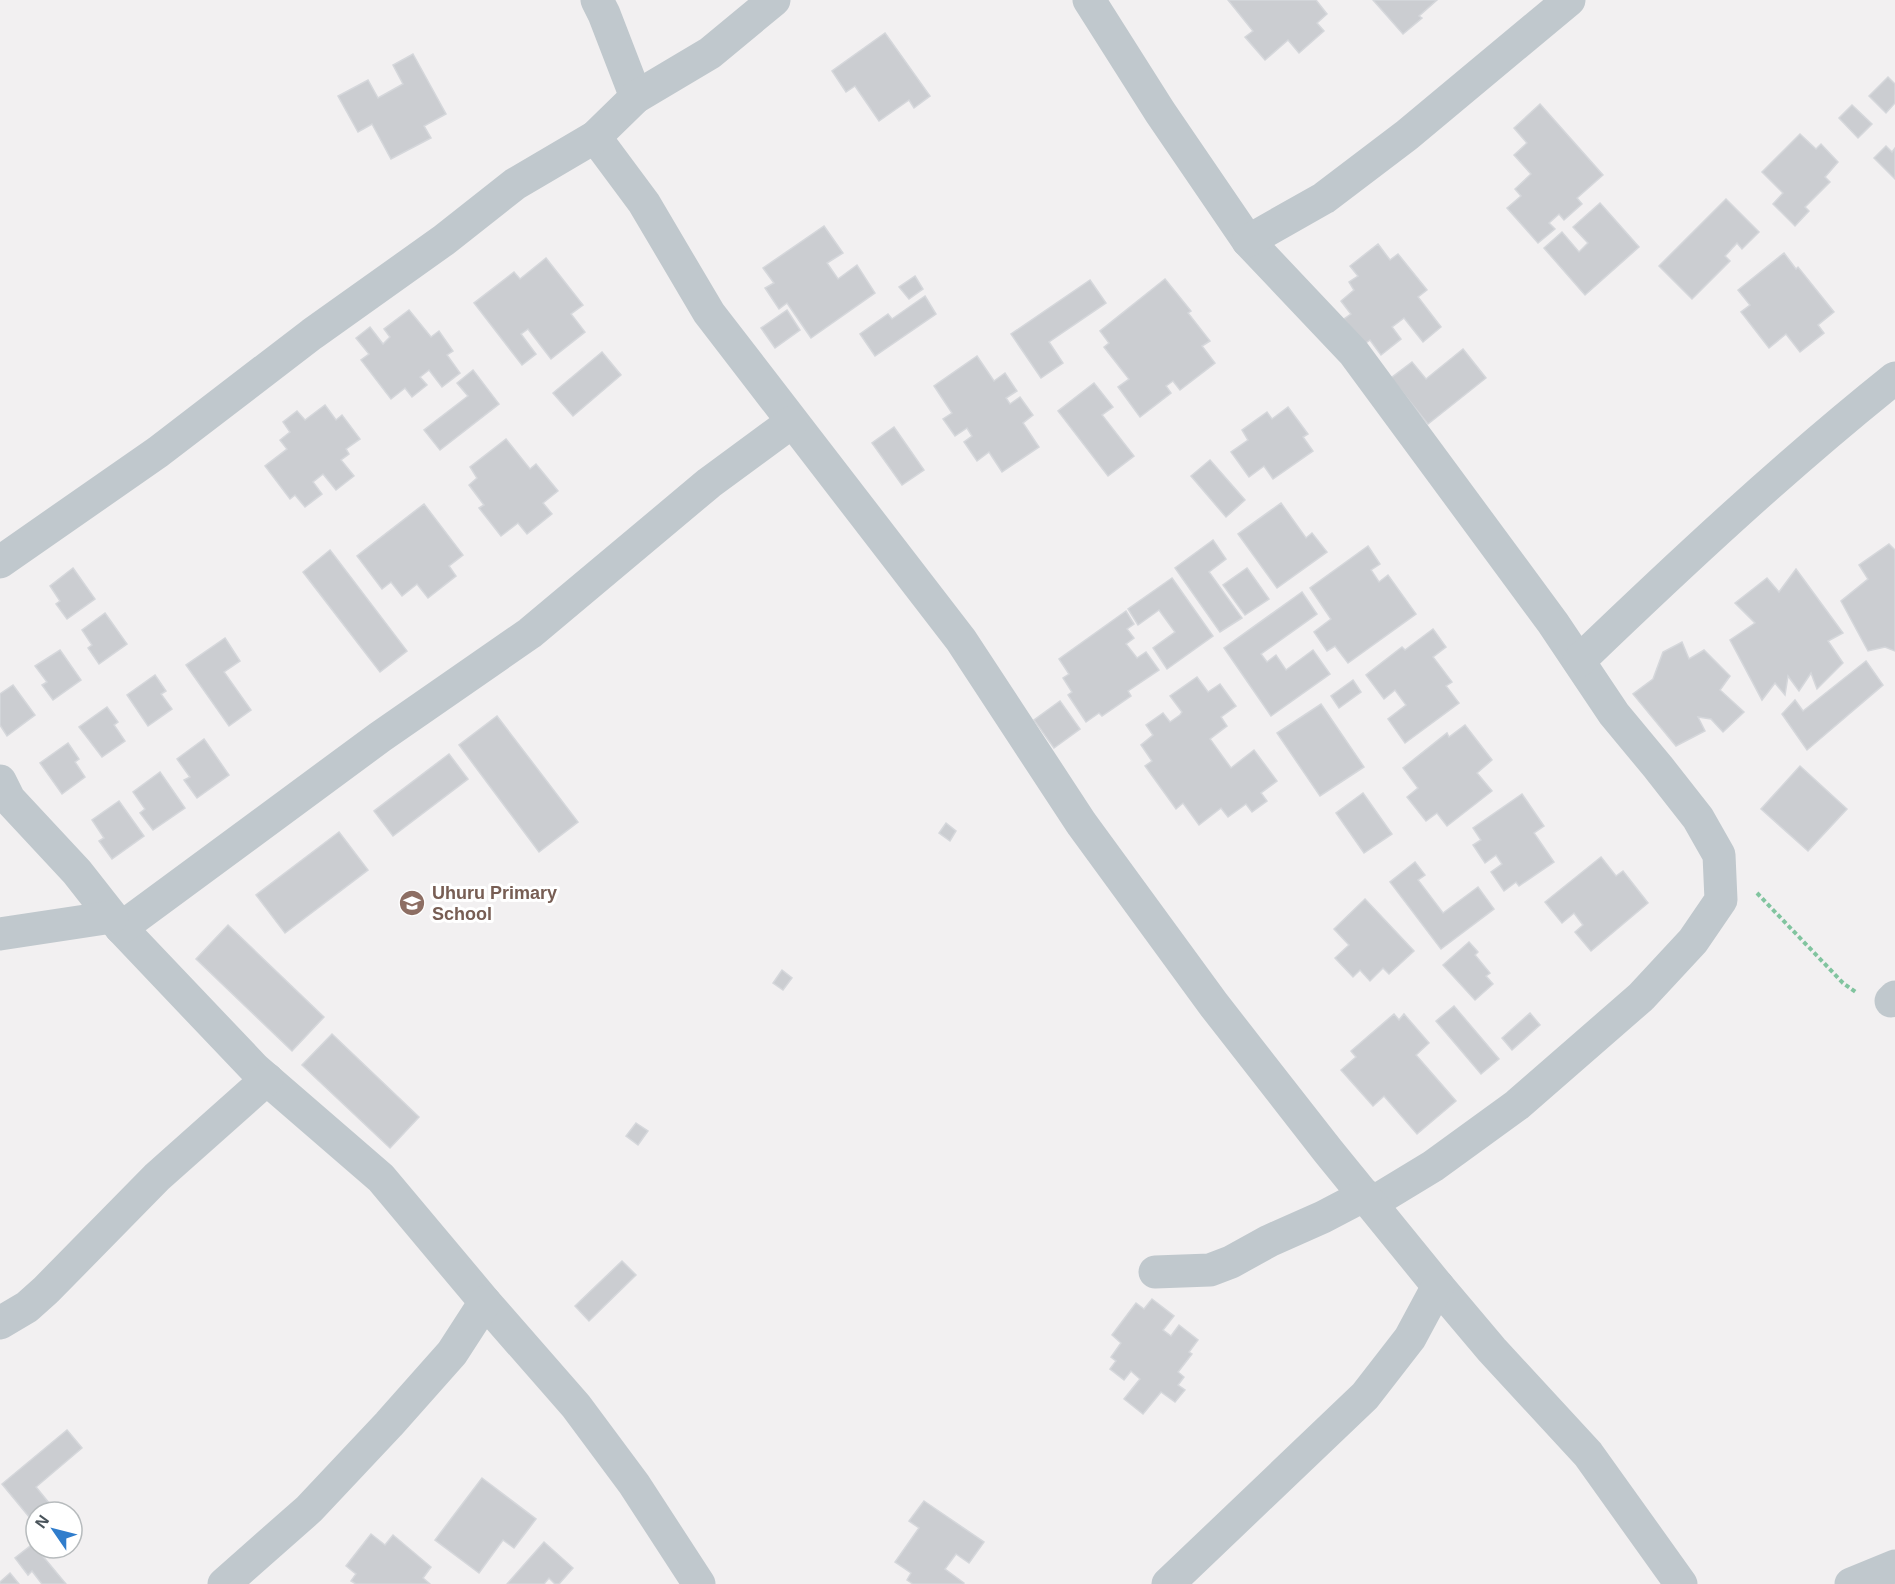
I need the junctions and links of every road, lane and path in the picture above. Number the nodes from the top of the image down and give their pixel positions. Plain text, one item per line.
1 (597, 0) edge
2 (774, 0) edge
3 (1089, 0) edge
4 (1569, 0) edge
5 (636, 97) junction
6 (595, 137) junction
7 (1248, 241) junction
8 (1895, 378) edge
9 (792, 422) junction
10 (0, 562) edge
11 (1579, 661) junction
12 (3, 796) edge
13 (1719, 855) junction
14 (117, 922) junction
15 (0, 934) edge
16 (1893, 999) edge
17 (267, 1079) junction
18 (1369, 1199) junction
19 (1155, 1272) dead end
20 (1438, 1286) junction
21 (485, 1302) junction
22 (0, 1323) edge
23 (1895, 1566) edge
24 (224, 1584) edge
25 (699, 1584) edge
26 (1168, 1584) edge
27 (1681, 1584) edge
28 (1851, 1584) edge

1 - 5 street
2 - 5 street
3 - 7 street
4 - 7 street
5 - 6 street
6 - 9 street
6 - 10 street
7 - 11 street
8 - 11 street
9 - 14 street
9 - 18 street
11 - 13 street
12 - 14 street
13 - 16 path
13 - 18 street
14 - 15 street
14 - 17 street
17 - 21 street
17 - 22 street
18 - 19 street
18 - 20 street
20 - 26 street
20 - 27 street
21 - 24 street
21 - 25 street
23 - 28 street

